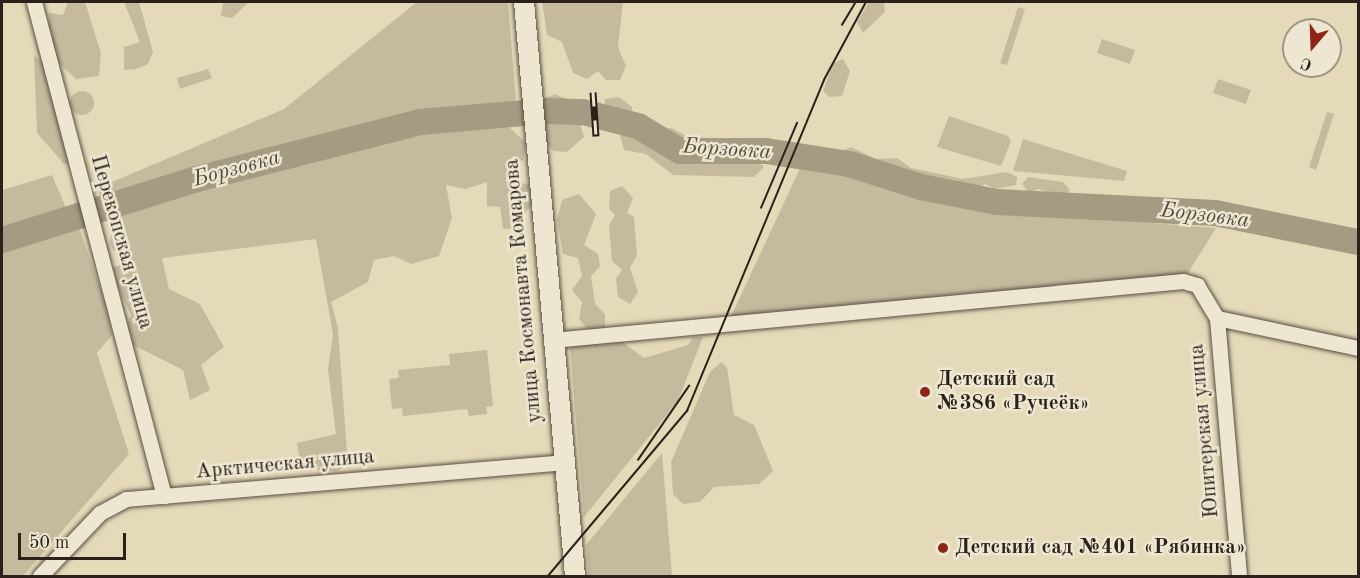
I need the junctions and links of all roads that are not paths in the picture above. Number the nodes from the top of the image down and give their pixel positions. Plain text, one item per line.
1 (34, 2) edge
2 (524, 2) edge
3 (1217, 318) junction
4 (552, 340) junction
5 (1359, 348) edge
6 (564, 462) junction
7 (164, 496) junction
8 (40, 576) edge
9 (575, 576) edge
10 (1239, 576) edge

1 - 7 street, Перекопская улица
2 - 4 street, улица Космонавта Комарова
3 - 4 street
3 - 5 street
3 - 10 street, Юпитерская улица
4 - 6 street, улица Космонавта Комарова
6 - 7 street, Арктическая улица
6 - 9 street, улица Космонавта Комарова
7 - 8 street, Арктическая улица

